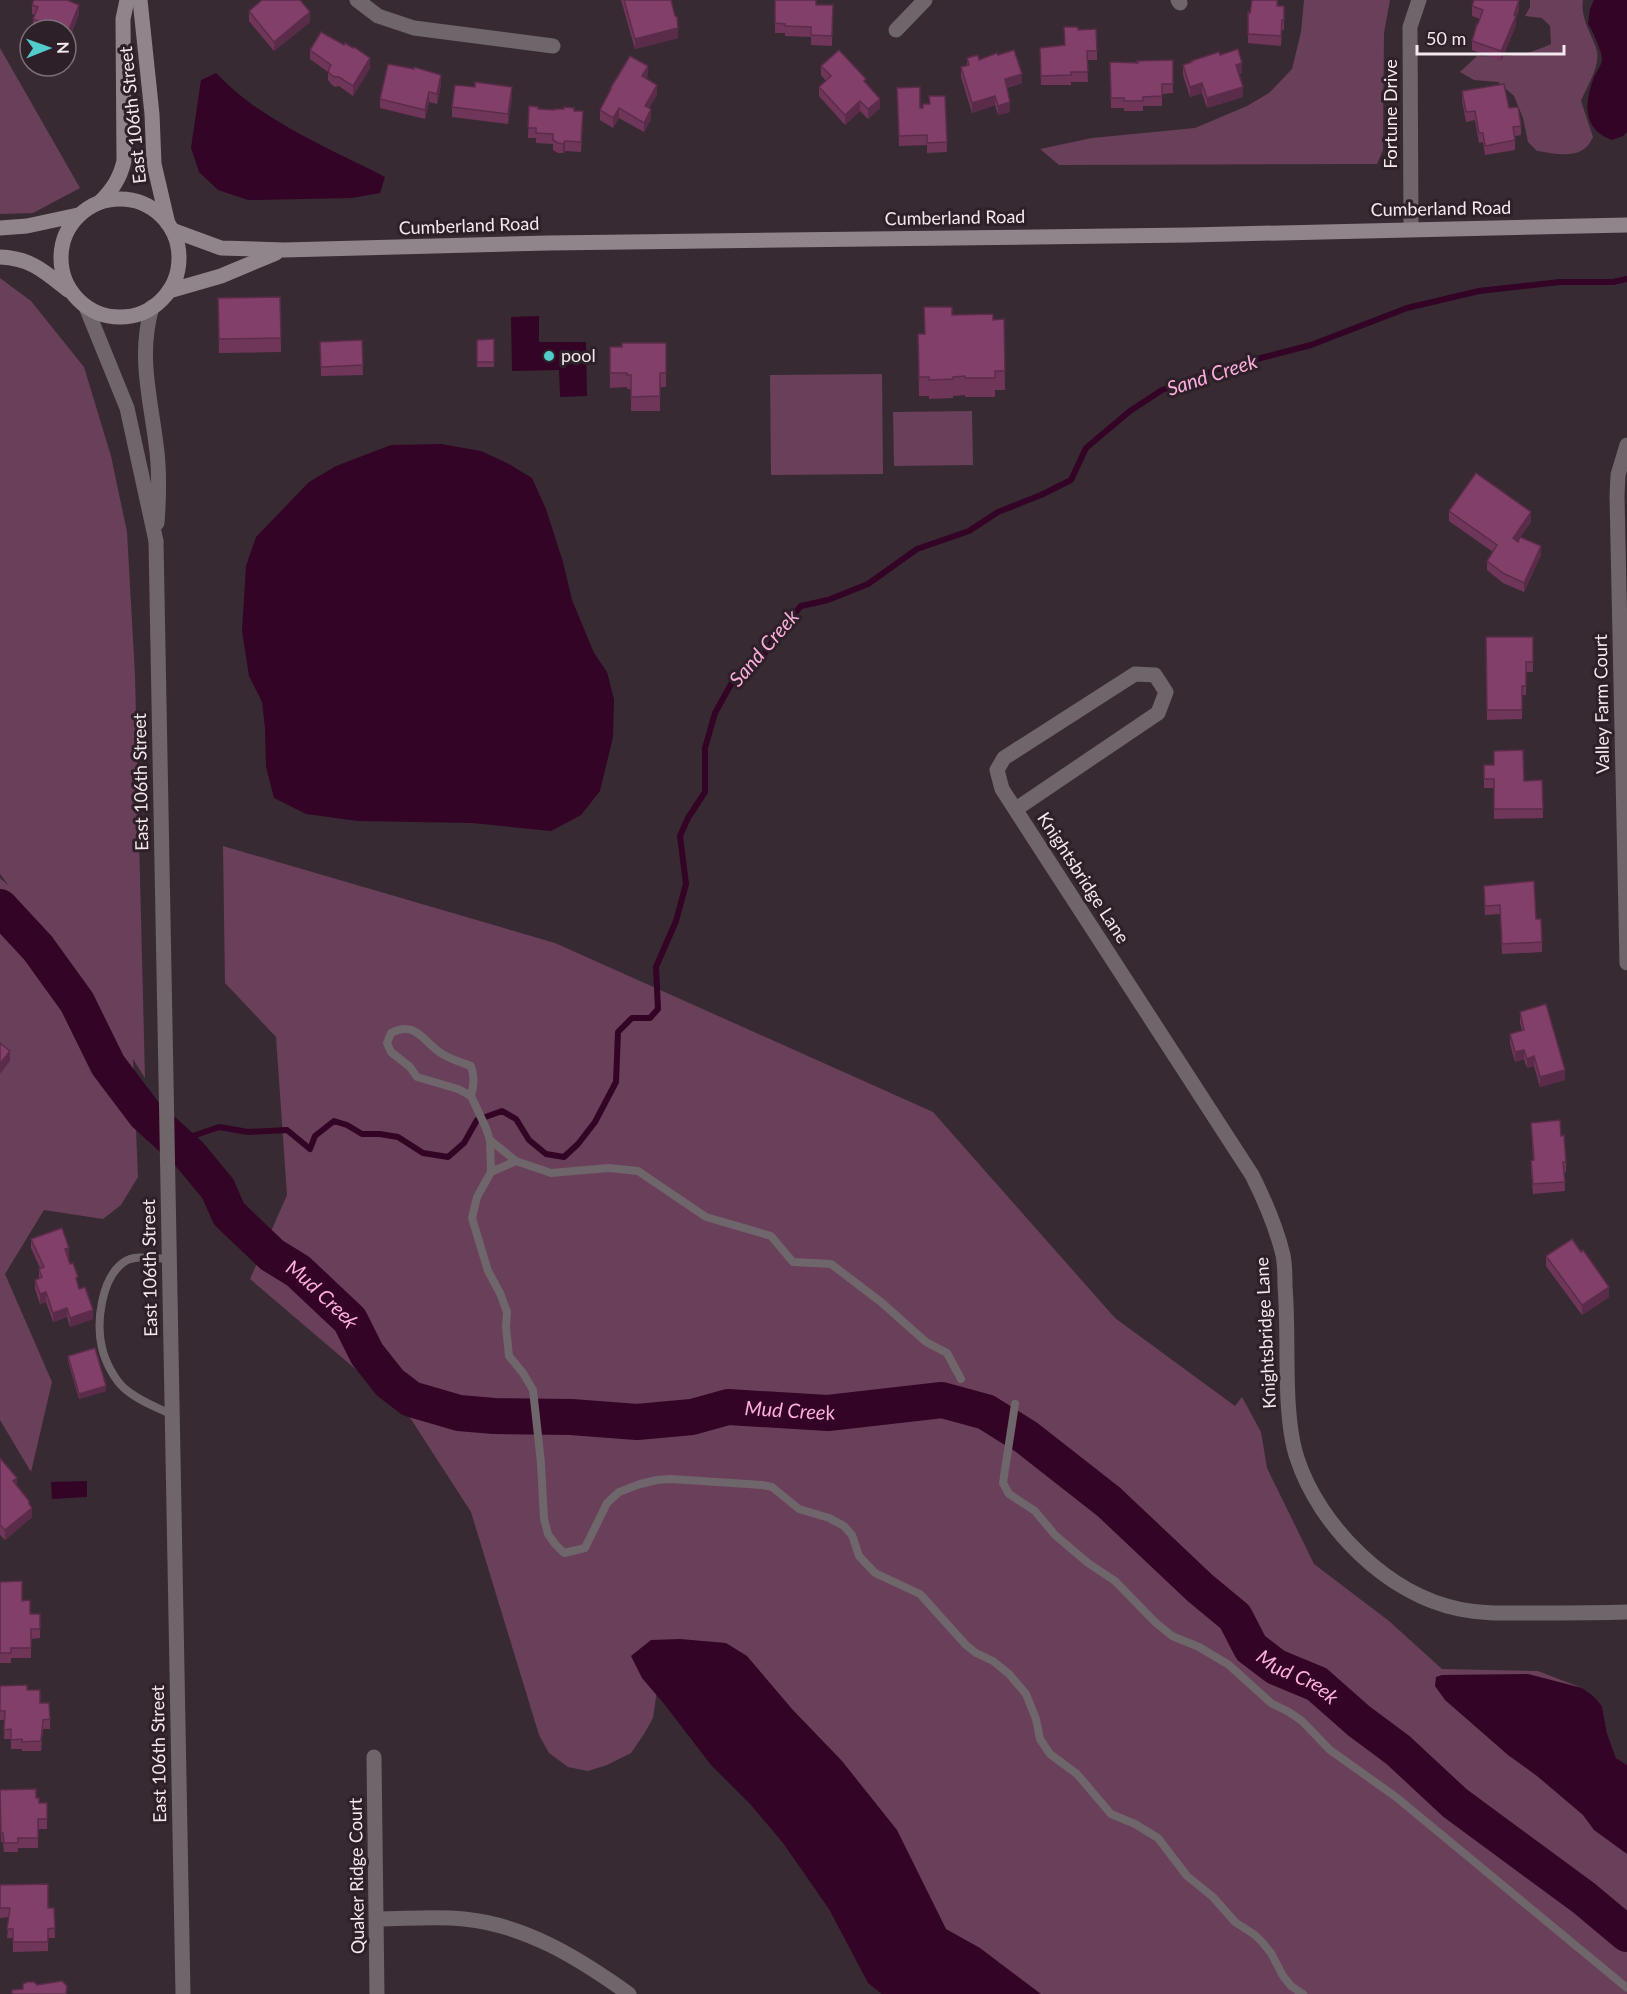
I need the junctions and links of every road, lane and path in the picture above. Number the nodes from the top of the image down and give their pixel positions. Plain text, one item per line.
1 (127, 0) edge
2 (140, 0) edge
3 (357, 0) edge
4 (925, 0) edge
5 (1419, 0) edge
6 (896, 30) dead end
7 (553, 46) dead end
8 (100, 202) junction
9 (78, 216) junction
10 (1627, 225) edge
11 (170, 227) junction
12 (0, 228) edge
13 (1411, 229) junction
14 (284, 250) junction
15 (0, 257) edge
16 (169, 291) junction
17 (72, 294) junction
18 (86, 307) junction
19 (152, 307) junction
20 (1627, 445) edge
21 (156, 541) junction
22 (1016, 809) junction
23 (1627, 963) edge
24 (471, 1096) junction
25 (490, 1140) junction
26 (516, 1161) junction
27 (491, 1172) junction
28 (169, 1259) junction
29 (962, 1379) dead end
30 (1015, 1404) dead end
31 (173, 1415) junction
32 (1627, 1612) edge
33 (374, 1756) dead end
34 (377, 1919) junction
35 (1627, 1988) edge
36 (183, 1994) edge
37 (377, 1994) edge
38 (629, 1994) edge
39 (1303, 1994) edge

1 - 8 main road, East 106th Street
2 - 11 main road, East 106th Street
3 - 7 street
4 - 6 street
5 - 13 street, Fortune Drive
8 - 9 main road
8 - 11 main road
9 - 12 main road
9 - 17 main road
10 - 13 main road, Cumberland Road
11 - 14 main road, Cumberland Road
11 - 16 main road
13 - 14 main road, Cumberland Road
14 - 16 main road, Cumberland Road
15 - 17 main road
16 - 19 main road
17 - 18 main road
18 - 19 main road
18 - 21 street, East 106th Street
19 - 21 street, East 106th Street
20 - 23 street, Valley Farm Court
21 - 28 street, East 106th Street
22 - 22 street, Knightsbridge Lane
22 - 32 street, Knightsbridge Lane
24 - 24 lane
24 - 25 lane
25 - 26 lane
25 - 27 lane
26 - 27 lane
26 - 29 lane
27 - 39 lane
28 - 31 street, East 106th Street
28 - 31 lane
30 - 35 lane
31 - 36 street, East 106th Street
33 - 34 street, Quaker Ridge Court
34 - 37 street, Quaker Ridge Court
34 - 38 street

